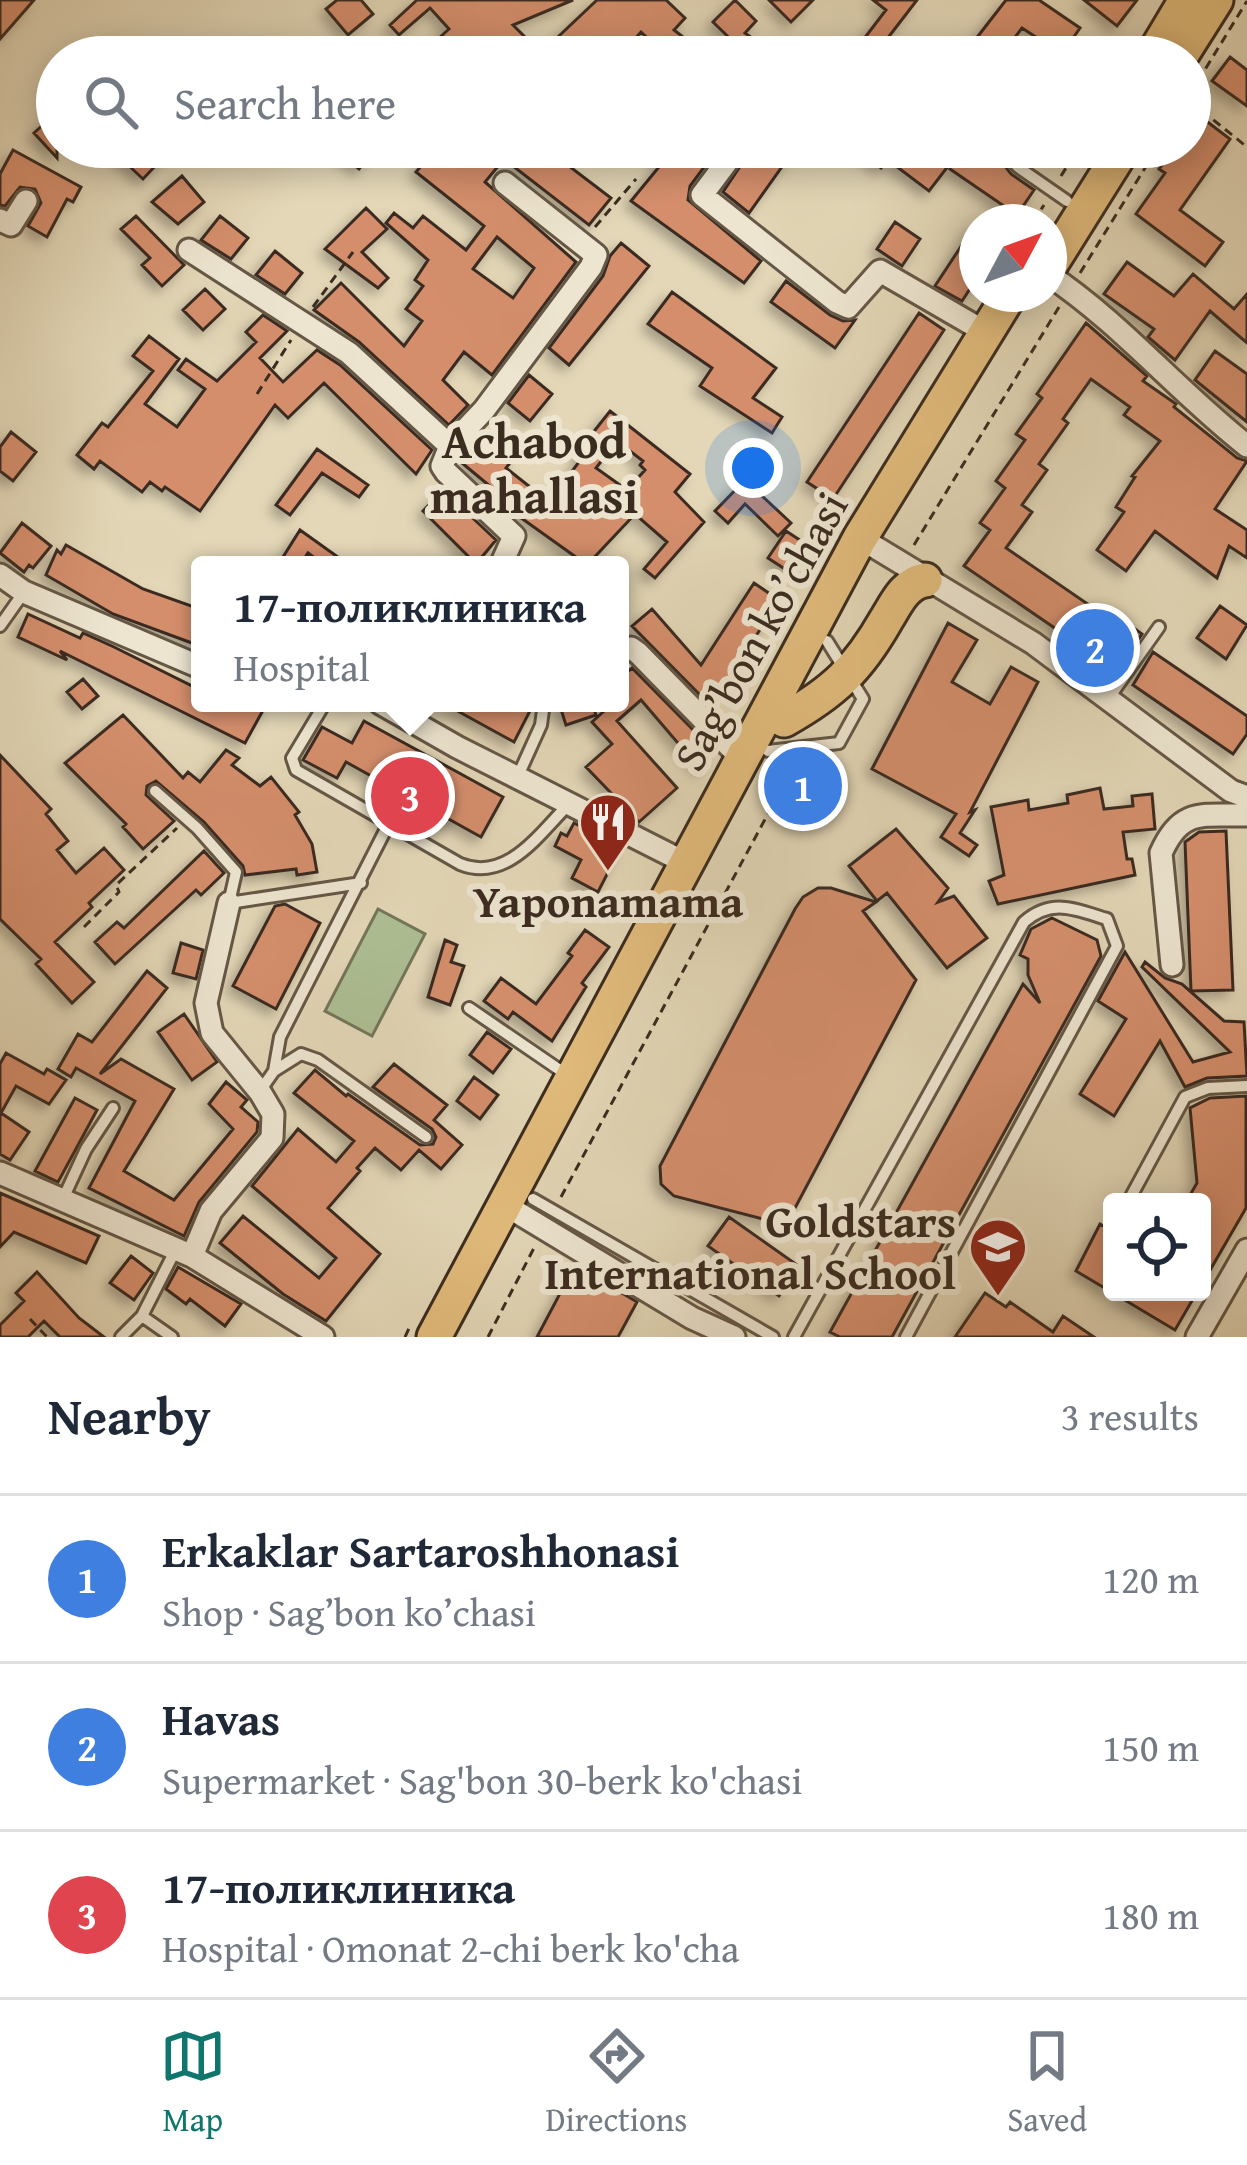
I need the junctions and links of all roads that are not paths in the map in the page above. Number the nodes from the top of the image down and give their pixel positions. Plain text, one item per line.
1 (1215, 1) edge
2 (1176, 36) edge
3 (1193, 36) edge
4 (722, 168) edge
5 (1020, 168) edge
6 (1086, 168) edge
7 (1111, 168) edge
8 (505, 183) dead end
9 (26, 201) dead end
10 (1049, 204) edge
11 (1065, 204) edge
12 (0, 220) edge
13 (1067, 241) edge
14 (189, 250) dead end
15 (1067, 285) edge
16 (999, 312) edge
17 (1021, 312) edge
18 (987, 333) junction
19 (450, 446) junction
20 (1247, 446) edge
21 (869, 545) junction
22 (504, 556) edge
23 (0, 575) edge
24 (925, 580) junction
25 (24, 592) junction
26 (0, 626) edge
27 (1159, 627) dead end
28 (827, 641) junction
29 (629, 648) edge
30 (191, 663) edge
31 (849, 675) junction
32 (1108, 699) junction
33 (320, 712) edge
34 (397, 712) edge
35 (543, 712) edge
36 (784, 720) junction
37 (754, 754) junction
38 (518, 778) junction
39 (155, 791) dead end
40 (1247, 797) edge
41 (569, 804) junction
42 (1247, 815) edge
43 (388, 825) junction
44 (686, 863) junction
45 (361, 883) junction
46 (230, 904) junction
47 (1172, 965) dead end
48 (469, 1008) dead end
49 (274, 1071) junction
50 (573, 1079) junction
51 (1247, 1086) edge
52 (260, 1092) junction
53 (112, 1108) dead end
54 (426, 1137) dead end
55 (0, 1173) edge
56 (1133, 1193) edge
57 (62, 1201) junction
58 (521, 1206) junction
59 (1247, 1250) edge
60 (184, 1253) junction
61 (142, 1316) junction
62 (121, 1337) edge
63 (172, 1337) edge
64 (323, 1337) edge
65 (434, 1337) edge
66 (460, 1337) edge
67 (734, 1337) edge
68 (772, 1337) edge
69 (794, 1337) edge
70 (906, 1337) edge
71 (1197, 1337) edge

1 - 2 main road
1 - 3 main road
4 - 18 street
5 - 10 lane
6 - 11 main road
7 - 13 main road
8 - 19 street
9 - 12 street
14 - 19 street
15 - 20 street
16 - 18 main road, Sag’bon ko’chasi
17 - 21 main road, Sag’bon ko’chasi
18 - 21 main road, Sag’bon ko’chasi
19 - 22 street
21 - 24 street
21 - 28 main road, Sag’bon ko’chasi
21 - 37 main road, Sag’bon ko’chasi
23 - 25 street
24 - 31 main road
24 - 32 street
25 - 26 lane
25 - 30 street
27 - 32 lane
28 - 31 lane
28 - 36 main road, Sag’bon ko’chasi
29 - 37 street
31 - 36 main road
31 - 37 lane
32 - 40 street
33 - 43 lane
34 - 38 street
35 - 38 lane
36 - 37 main road, Sag’bon ko’chasi
37 - 44 main road, Sag’bon ko’chasi
37 - 58 main road, Sag’bon ko’chasi
38 - 41 street
39 - 46 lane
41 - 43 lane
41 - 44 street
42 - 47 street
43 - 45 lane
44 - 50 main road, Sag’bon ko’chasi
45 - 46 lane
45 - 49 lane
46 - 52 street
48 - 50 lane
49 - 52 lane
49 - 54 lane
50 - 58 main road, Sag’bon ko’chasi
51 - 56 lane
52 - 60 street
53 - 57 lane
55 - 57 street
57 - 60 street
58 - 65 main road, Sag’bon ko’chasi
58 - 66 main road, Sag’bon ko’chasi
58 - 67 street
58 - 68 lane
59 - 71 street
60 - 61 lane
60 - 64 street
61 - 62 lane
61 - 63 lane
69 - 70 lane

